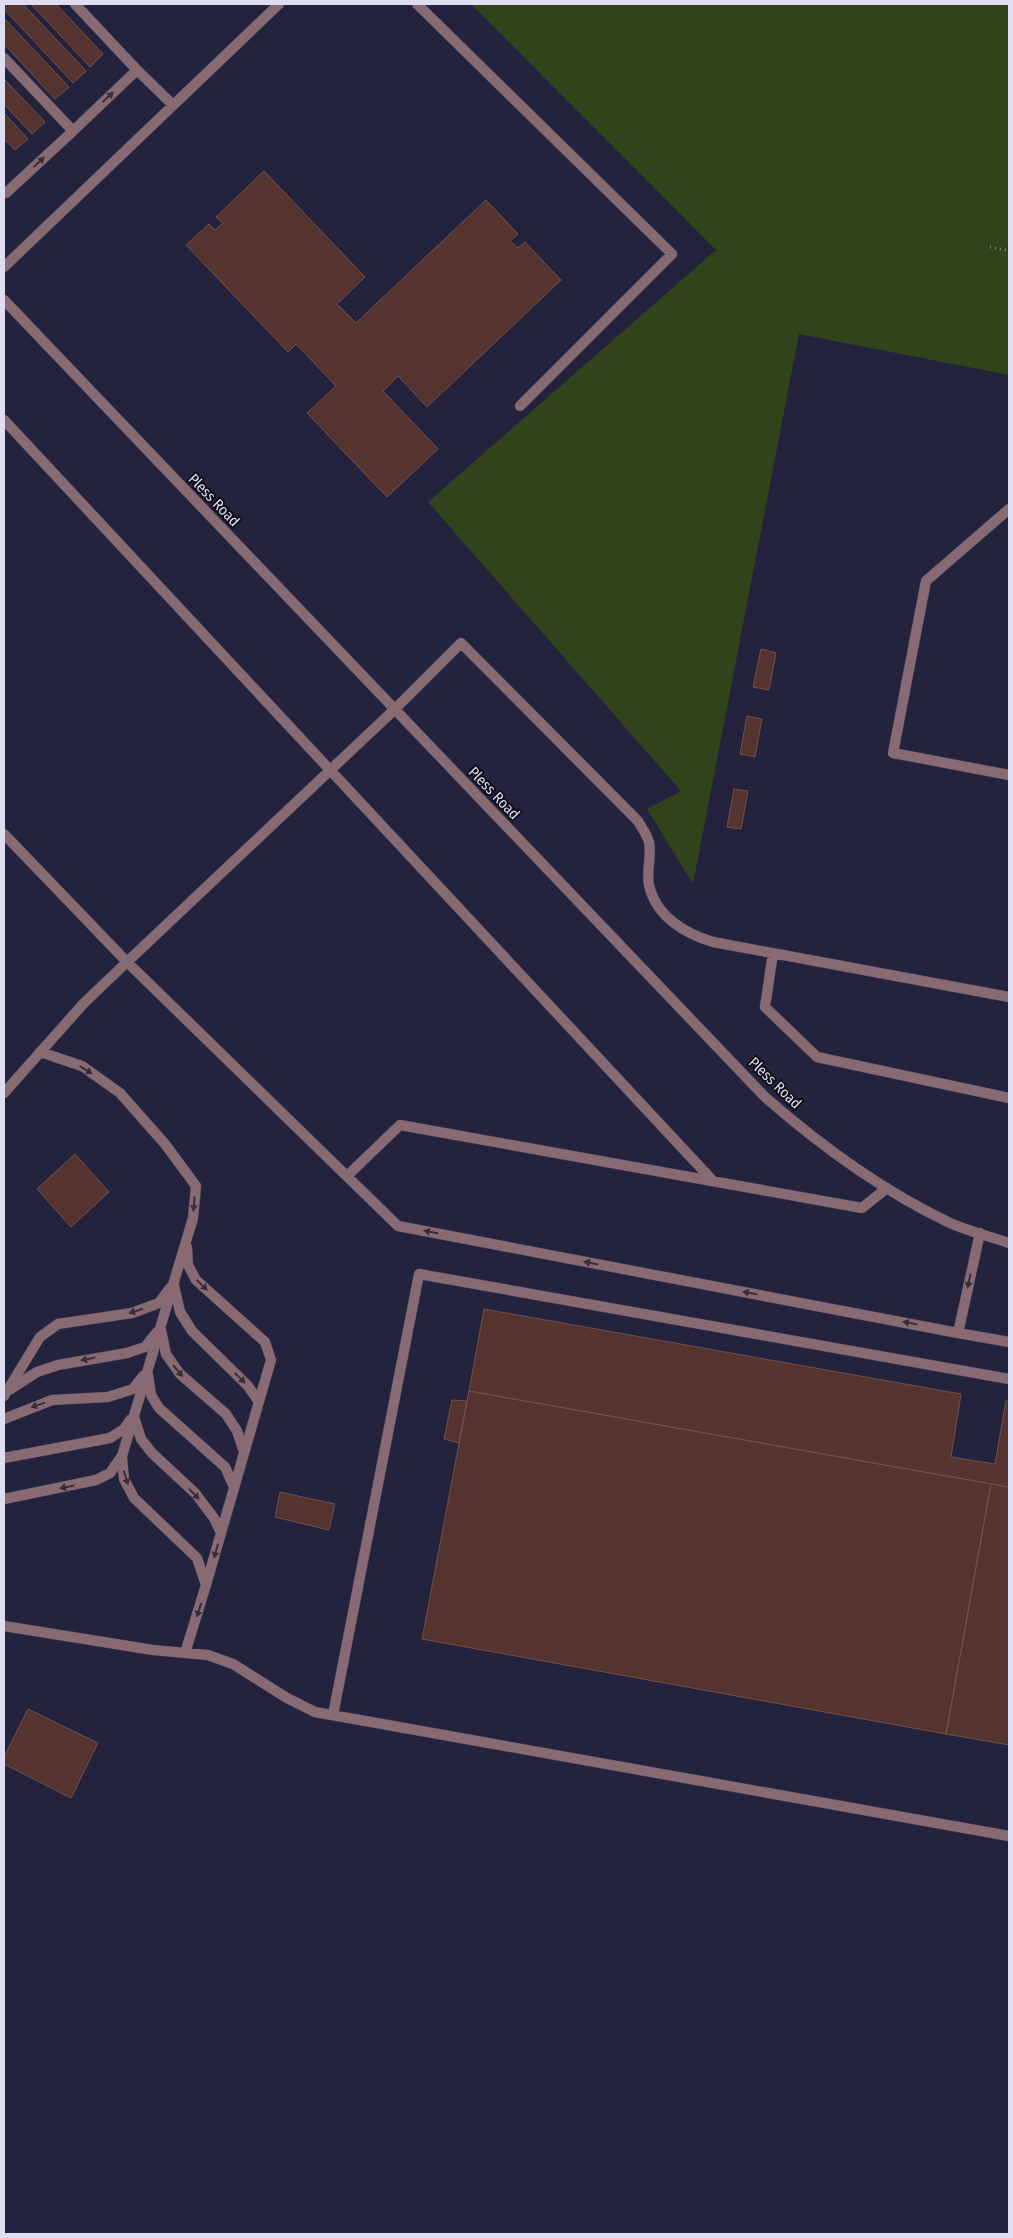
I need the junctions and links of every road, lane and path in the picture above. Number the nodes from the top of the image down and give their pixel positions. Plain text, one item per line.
1 (74, 4) edge
2 (279, 4) edge
3 (417, 4) edge
4 (4, 58) edge
5 (137, 70) junction
6 (173, 105) junction
7 (72, 130) junction
8 (4, 191) edge
9 (990, 247) dead end
10 (1009, 251) edge
11 (4, 268) edge
12 (4, 300) edge
13 (520, 406) dead end
14 (4, 420) edge
15 (1009, 510) edge
16 (394, 710) junction
17 (329, 769) junction
18 (1009, 775) edge
19 (4, 834) edge
20 (773, 953) junction
21 (127, 962) junction
22 (1009, 996) edge
23 (40, 1052) junction
24 (4, 1093) edge
25 (1009, 1098) edge
26 (347, 1176) junction
27 (713, 1181) junction
28 (887, 1188) junction
29 (980, 1233) junction
30 (186, 1241) junction
31 (1009, 1243) edge
32 (174, 1284) junction
33 (160, 1327) junction
34 (958, 1332) junction
35 (1009, 1342) edge
36 (147, 1372) junction
37 (1009, 1378) edge
38 (5, 1394) edge
39 (259, 1402) junction
40 (134, 1416) junction
41 (4, 1419) edge
42 (244, 1452) junction
43 (122, 1456) junction
44 (4, 1458) edge
45 (234, 1487) junction
46 (4, 1499) edge
47 (221, 1533) junction
48 (206, 1585) junction
49 (4, 1626) edge
50 (186, 1653) junction
51 (333, 1715) junction
52 (1009, 1836) edge

1 - 5 street
2 - 6 street
3 - 13 street
4 - 7 street
5 - 6 street
7 -> 5 street
6 - 11 street
8 -> 7 street
9 - 10 path
12 - 16 street, Pless Road
14 - 17 street
15 - 18 street
16 - 17 street
16 - 20 street
16 - 28 street, Pless Road
17 - 21 street
17 - 27 street
19 - 21 street
20 - 22 street
20 - 25 street
21 - 23 street
21 - 26 street
23 - 24 street
23 -> 30 street
26 - 27 street
34 -> 26 street
27 - 28 street
28 - 29 street, Pless Road
29 - 31 street, Pless Road
29 -> 34 street
30 - 32 street
30 -> 39 street
32 - 33 street
32 -> 38 street
32 -> 39 street
33 - 36 street
33 -> 38 street
33 -> 42 street
34 - 35 street
36 - 40 street
36 -> 41 street
36 - 45 street
37 - 51 street
39 - 42 street
40 - 43 street
40 - 44 street
40 -> 47 street
42 - 45 street
43 -> 46 street
43 -> 48 street
45 - 47 street
47 -> 48 street
48 -> 50 street
49 - 50 street
50 - 51 street
51 - 52 street

